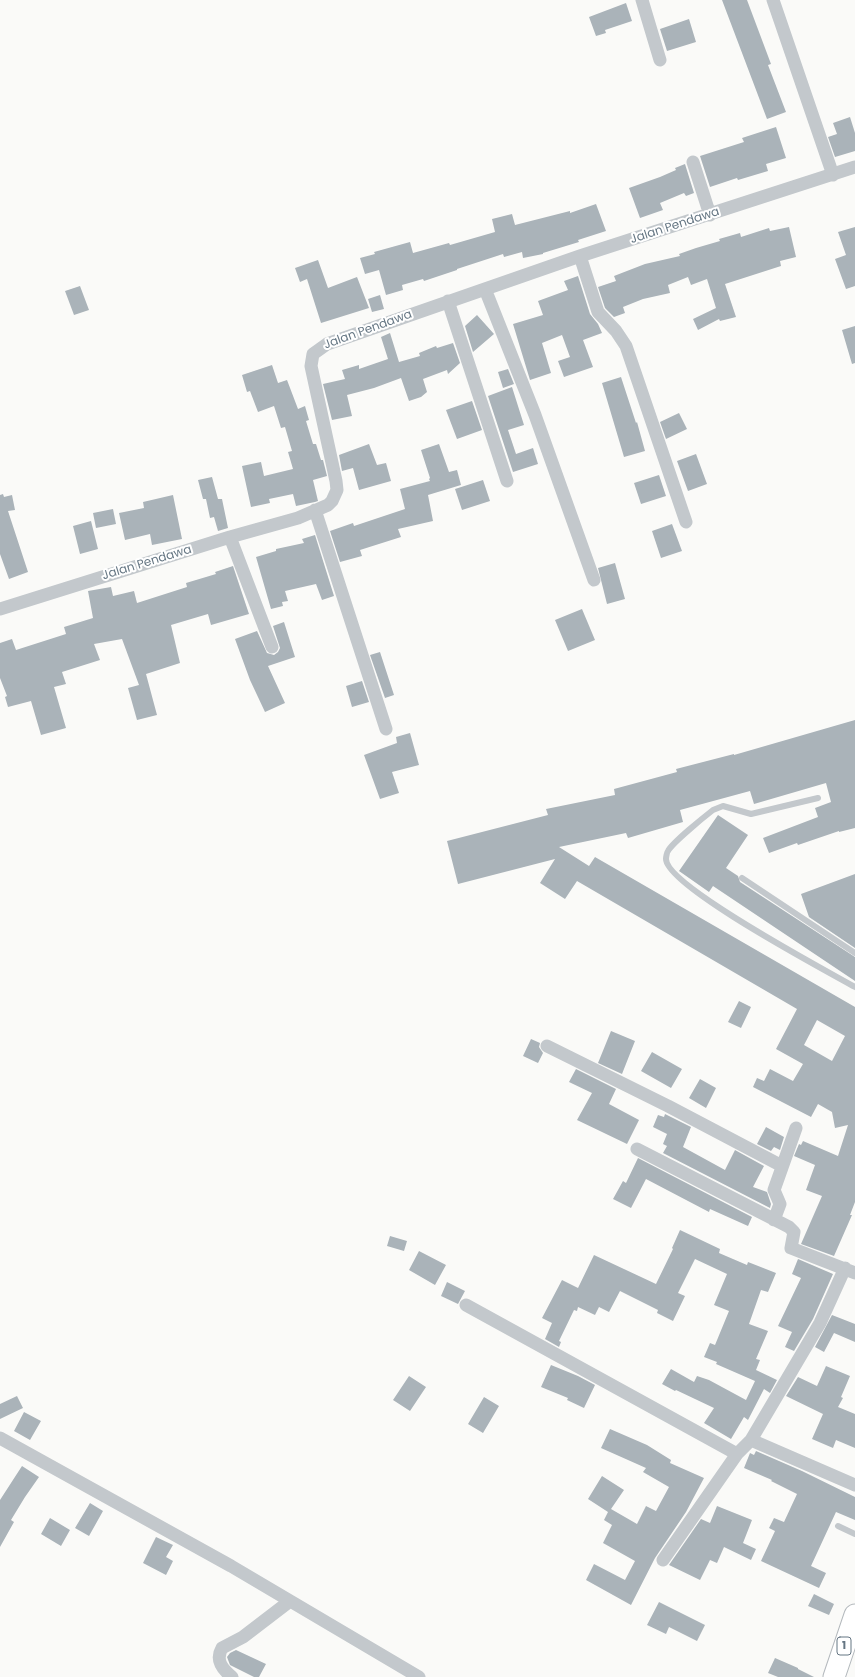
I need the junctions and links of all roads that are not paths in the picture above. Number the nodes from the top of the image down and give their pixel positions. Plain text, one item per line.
1 (642, 0) edge
2 (773, 0) edge
3 (660, 60) dead end
4 (693, 162) dead end
5 (855, 167) edge
6 (833, 174) junction
7 (710, 215) junction
8 (580, 256) junction
9 (485, 289) junction
10 (448, 301) junction
11 (507, 481) dead end
12 (315, 510) junction
13 (686, 522) dead end
14 (230, 537) junction
15 (594, 580) dead end
16 (0, 609) edge
17 (272, 647) dead end
18 (386, 729) dead end
19 (818, 798) dead end
20 (742, 878) dead end
21 (855, 953) edge
22 (855, 987) edge
23 (547, 1046) dead end
24 (796, 1128) dead end
25 (637, 1149) dead end
26 (782, 1166) junction
27 (774, 1220) junction
28 (850, 1271) edge
29 (466, 1304) dead end
30 (0, 1438) edge
31 (751, 1440) junction
32 (737, 1454) junction
33 (855, 1485) edge
34 (838, 1526) dead end
35 (855, 1534) edge
36 (663, 1560) dead end
37 (290, 1601) junction
38 (855, 1615) edge
39 (232, 1677) edge
40 (419, 1677) edge
41 (834, 1677) edge

1 - 3 street
2 - 6 street
4 - 7 street
5 - 6 street, Jalan Pendawa
6 - 7 street, Jalan Pendawa
7 - 8 street, Jalan Pendawa
8 - 9 street, Jalan Pendawa
8 - 13 street
9 - 10 street, Jalan Pendawa
9 - 15 street
10 - 11 street
10 - 12 street, Jalan Pendawa
12 - 14 street, Jalan Pendawa
12 - 18 street
14 - 16 street, Jalan Pendawa
14 - 17 street
19 - 22 lane
20 - 21 lane
23 - 26 street
24 - 26 street
25 - 27 street
26 - 27 street
27 - 28 street
28 - 31 street
29 - 32 street
30 - 37 street
31 - 32 street
31 - 33 street
32 - 36 street
34 - 35 lane
37 - 39 street
37 - 40 street
38 - 41 highway, 1

